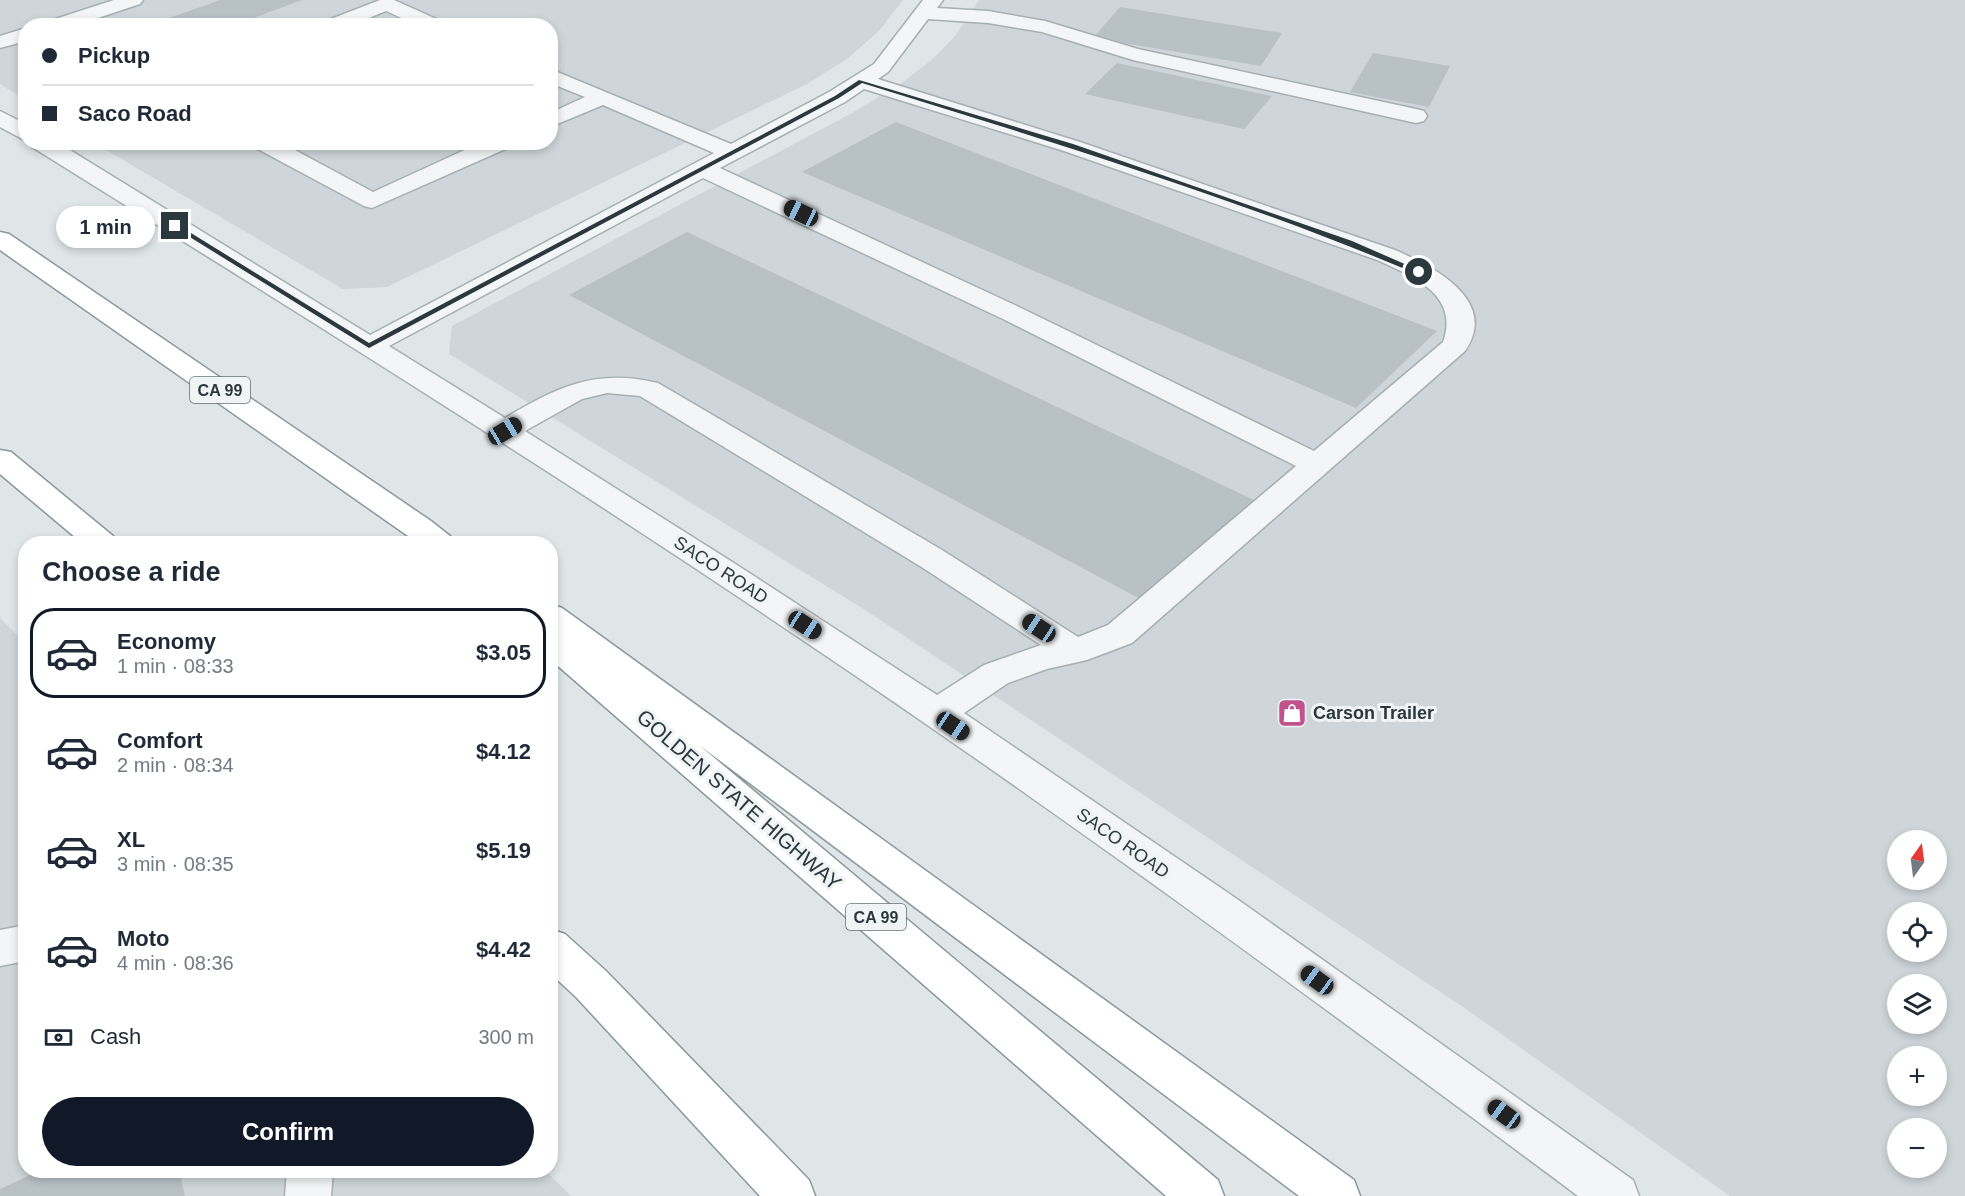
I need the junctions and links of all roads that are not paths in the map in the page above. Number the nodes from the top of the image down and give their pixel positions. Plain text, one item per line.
1 (133, 0) edge
2 (928, 7) edge
3 (78, 18) edge
4 (351, 18) edge
5 (418, 18) edge
6 (18, 36) edge
7 (0, 42) edge
8 (558, 78) edge
9 (861, 81) junction
10 (603, 97) junction
11 (1416, 116) dead end
12 (558, 117) edge
13 (0, 118) edge
14 (18, 129) edge
15 (53, 150) edge
16 (277, 150) edge
17 (484, 150) edge
18 (732, 153) junction
19 (703, 169) junction
20 (0, 239) edge
21 (369, 346) junction
22 (505, 431) junction
23 (0, 459) edge
24 (1318, 465) junction
25 (94, 536) edge
26 (431, 536) edge
27 (558, 622) edge
28 (558, 646) edge
29 (1075, 651) junction
30 (936, 714) junction
31 (18, 945) edge
32 (0, 948) edge
33 (558, 954) edge
34 (309, 1178) edge
35 (308, 1196) edge
36 (792, 1196) edge
37 (1202, 1196) edge
38 (1337, 1196) edge
39 (1616, 1196) edge

1 - 3 street
2 - 9 street
2 - 11 street
4 - 5 street
6 - 7 street
8 - 10 street
9 - 18 street
9 - 24 street
10 - 12 street
10 - 18 street
13 - 14 street
15 - 21 street, SACO ROAD
16 - 17 street
18 - 19 street
19 - 21 street
19 - 24 street
20 - 26 highway, CA 99
21 - 22 street, SACO ROAD
22 - 29 street
22 - 30 street, SACO ROAD
23 - 25 highway
24 - 29 street
27 - 38 highway
28 - 37 highway, GOLDEN STATE HIGHWAY / CA 99
29 - 30 street
30 - 39 street, SACO ROAD
31 - 32 street
33 - 36 highway
34 - 35 street

